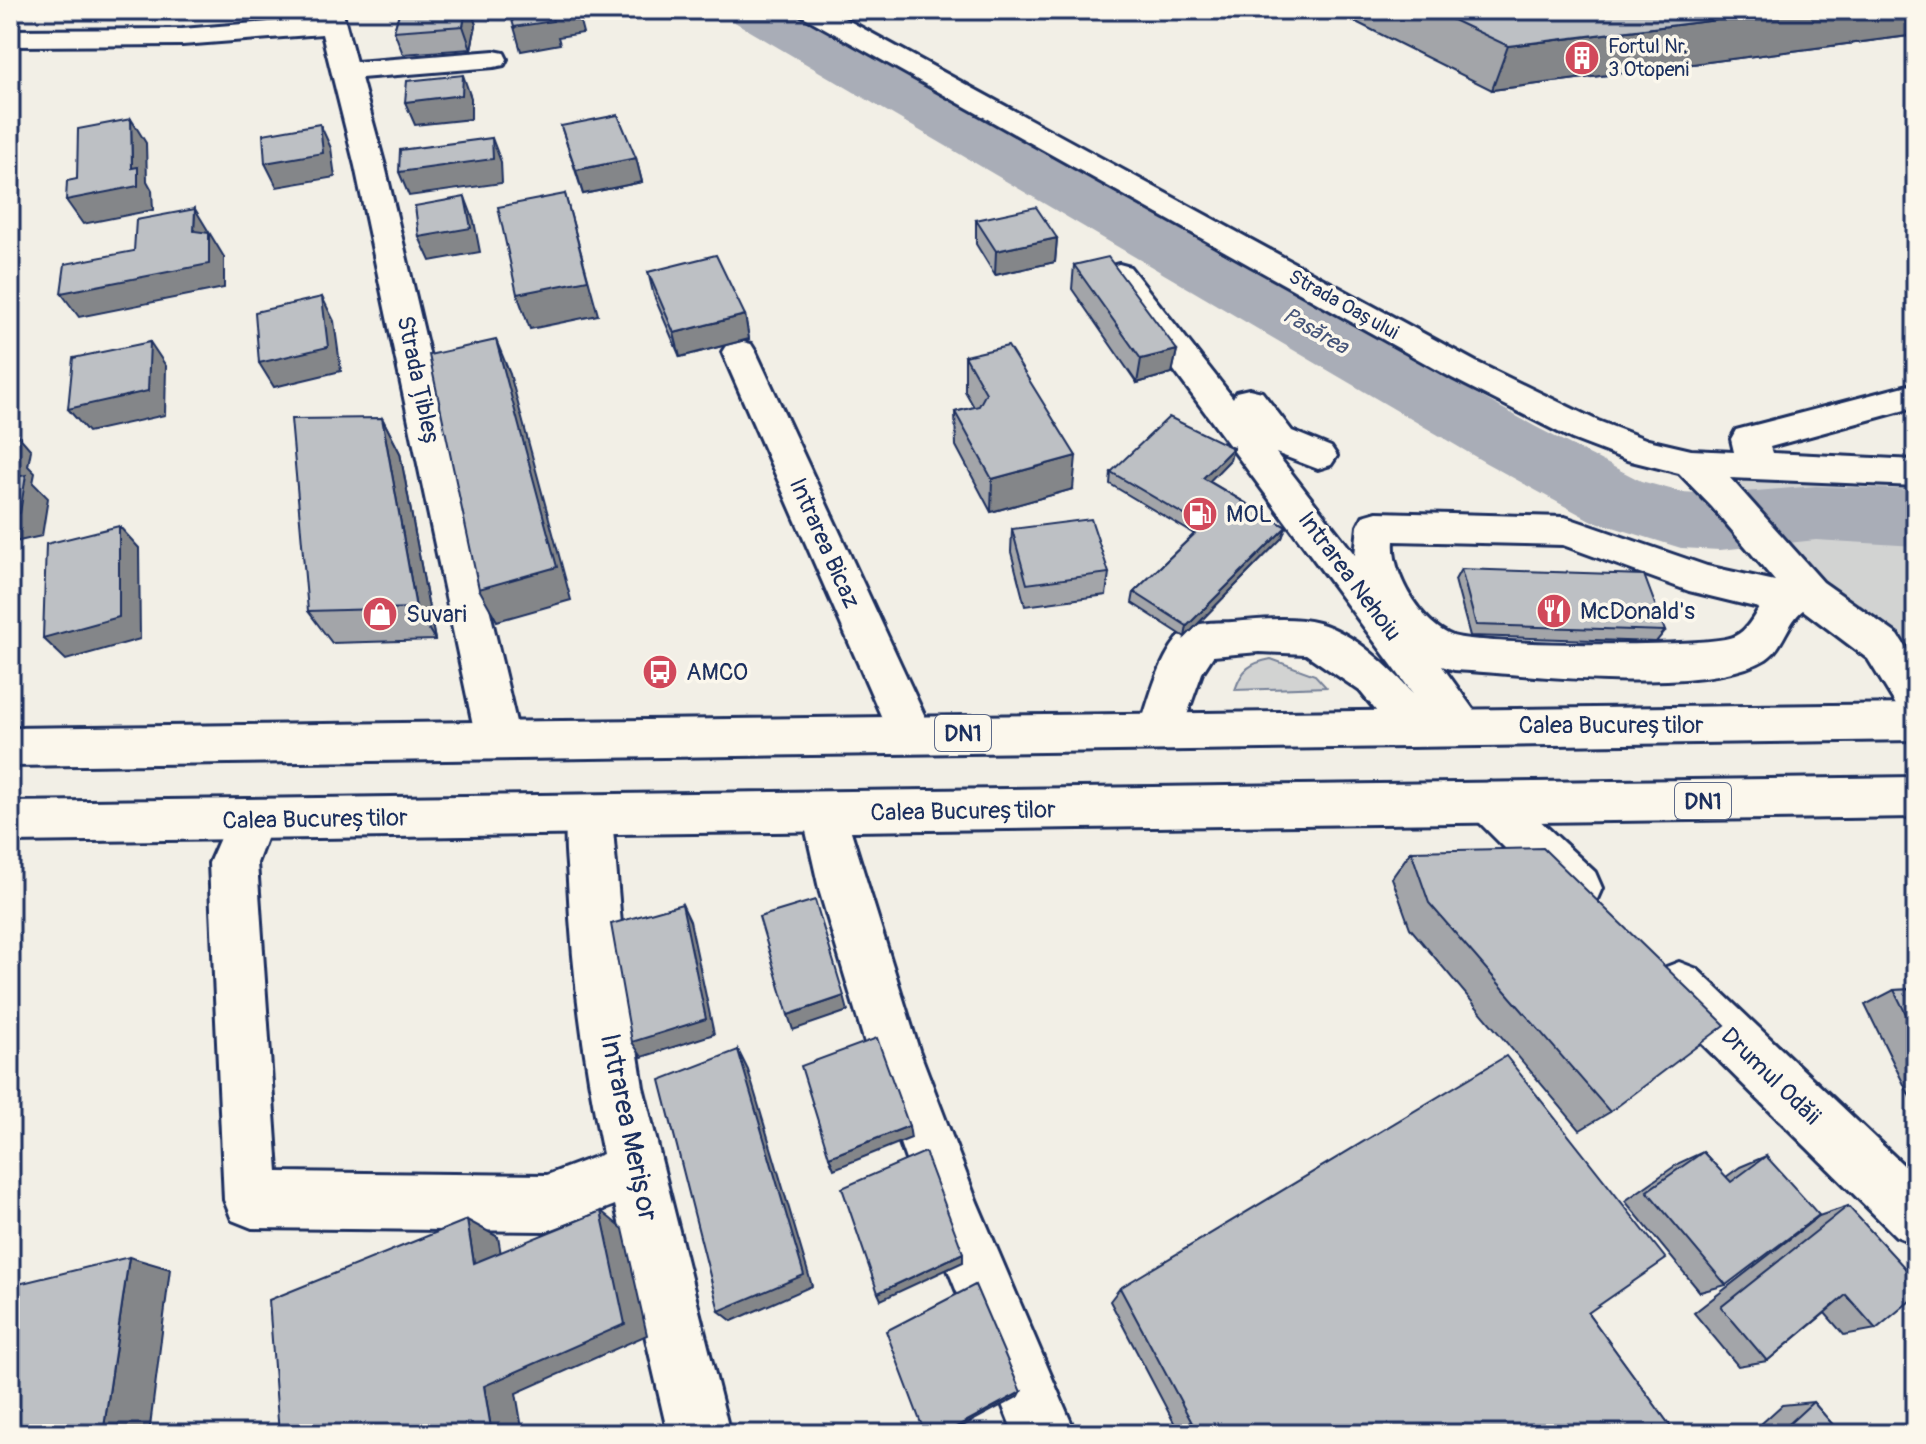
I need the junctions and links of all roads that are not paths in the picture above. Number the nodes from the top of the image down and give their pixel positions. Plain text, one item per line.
1 (174, 10) edge
2 (810, 10) edge
3 (331, 17) edge
4 (182, 37) junction
5 (10, 38) edge
6 (494, 59) dead end
7 (345, 71) junction
8 (1119, 274) edge
9 (1170, 338) junction
10 (739, 352) dead end
11 (1916, 395) edge
12 (1318, 456) dead end
13 (1691, 463) junction
14 (1758, 468) junction
15 (1916, 473) edge
16 (1797, 596) junction
17 (1425, 675) junction
18 (1375, 679) junction
19 (1916, 700) edge
20 (1916, 722) edge
21 (1415, 726) junction
22 (1463, 726) junction
23 (1161, 730) junction
24 (911, 734) junction
25 (498, 739) junction
26 (10, 747) edge
27 (1916, 797) edge
28 (1489, 802) junction
29 (825, 813) junction
30 (589, 817) junction
31 (250, 820) junction
32 (10, 822) edge
33 (635, 1170) junction
34 (1916, 1216) edge
35 (699, 1434) edge
36 (1045, 1434) edge

1 - 4 main road
2 - 13 main road, Strada Oașului
3 - 4 main road
3 - 7 main road, Strada Țibleș
4 - 5 main road
6 - 7 main road
7 - 25 main road, Strada Țibleș
8 - 9 main road, Intrarea Nehoiu
9 - 12 main road
9 - 17 main road, Intrarea Nehoiu
10 - 24 main road, Intrarea Bicaz
11 - 14 main road
13 - 14 main road, Strada Oașului
13 - 16 main road
14 - 15 main road, Strada Oașului
16 - 16 main road
16 - 19 main road
17 - 18 main road
17 - 22 main road, Intrarea Nehoiu
18 - 21 main road
18 - 23 main road
20 - 22 main road, Calea Bucureștilor / DN1
21 - 22 main road, Calea Bucureștilor / DN1
21 - 23 main road, Calea Bucureștilor / DN1
23 - 24 main road, Calea Bucureștilor / DN1
24 - 25 main road, Calea Bucureștilor / DN1
25 - 26 main road, Calea Bucureștilor / DN1
27 - 28 main road, Calea Bucureștilor / DN1
28 - 29 main road, Calea Bucureștilor / DN1
28 - 34 main road, Drumul Odăii
29 - 30 main road, Calea Bucureștilor / DN1
29 - 36 main road
30 - 31 main road, Calea Bucureștilor / DN1
30 - 33 main road, Intrarea Merișor
31 - 32 main road, Calea Bucureștilor / DN1
31 - 33 main road
33 - 35 main road, Intrarea Merișor

